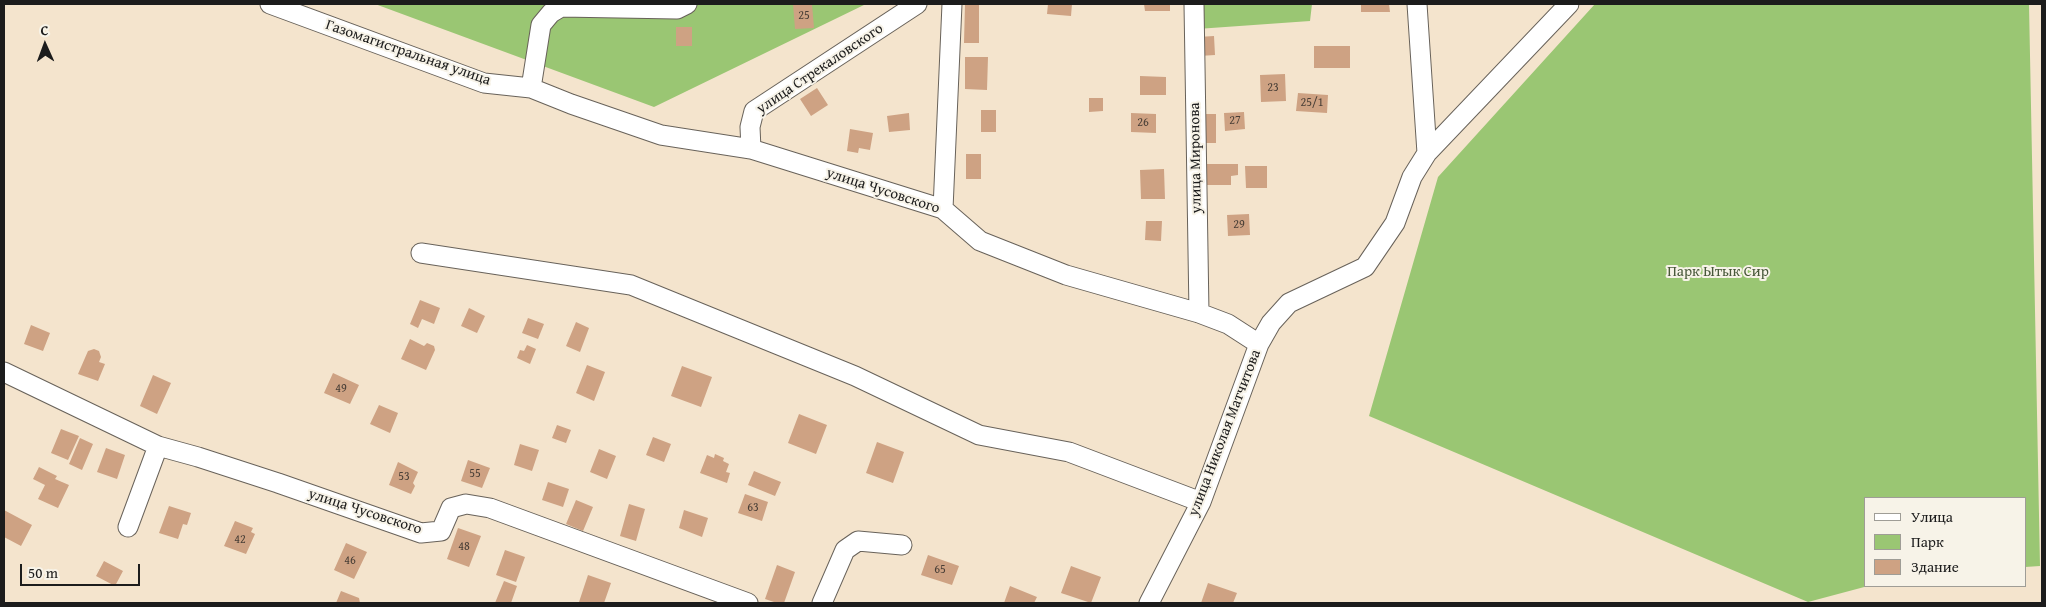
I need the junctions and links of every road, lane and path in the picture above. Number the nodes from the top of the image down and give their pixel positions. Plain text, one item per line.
1 (270, 4) edge
2 (687, 4) edge
3 (917, 4) edge
4 (952, 4) edge
5 (1194, 4) edge
6 (1417, 4) edge
7 (1569, 4) edge
8 (531, 88) junction
9 (661, 135) joint
10 (751, 149) junction
11 (1427, 153) junction
12 (943, 209) junction
13 (421, 253) dead end
14 (1199, 313) junction
15 (1259, 344) junction
16 (4, 373) edge
17 (158, 446) junction
18 (1201, 502) junction
19 (128, 527) dead end
20 (902, 545) dead end
21 (748, 603) edge
22 (822, 603) edge
23 (1150, 603) edge

1 - 8 street, Газомагистральная улица
2 - 8 street
3 - 10 street, улица Стрекаловского
4 - 12 street
5 - 14 street, улица Миронова
6 - 11 street
7 - 11 street, улица Николая Матчитова
8 - 9 street, Газомагистральная улица
9 - 10 street, улица Чусовского
10 - 12 street, улица Чусовского
11 - 15 street, улица Николая Матчитова
12 - 14 street, улица Чусовского
13 - 18 street
14 - 15 street, улица Чусовского
15 - 18 street, улица Николая Матчитова
16 - 17 street, улица Чусовского
17 - 19 street
17 - 21 street, улица Чусовского
18 - 23 street, улица Николая Матчитова
20 - 22 street

